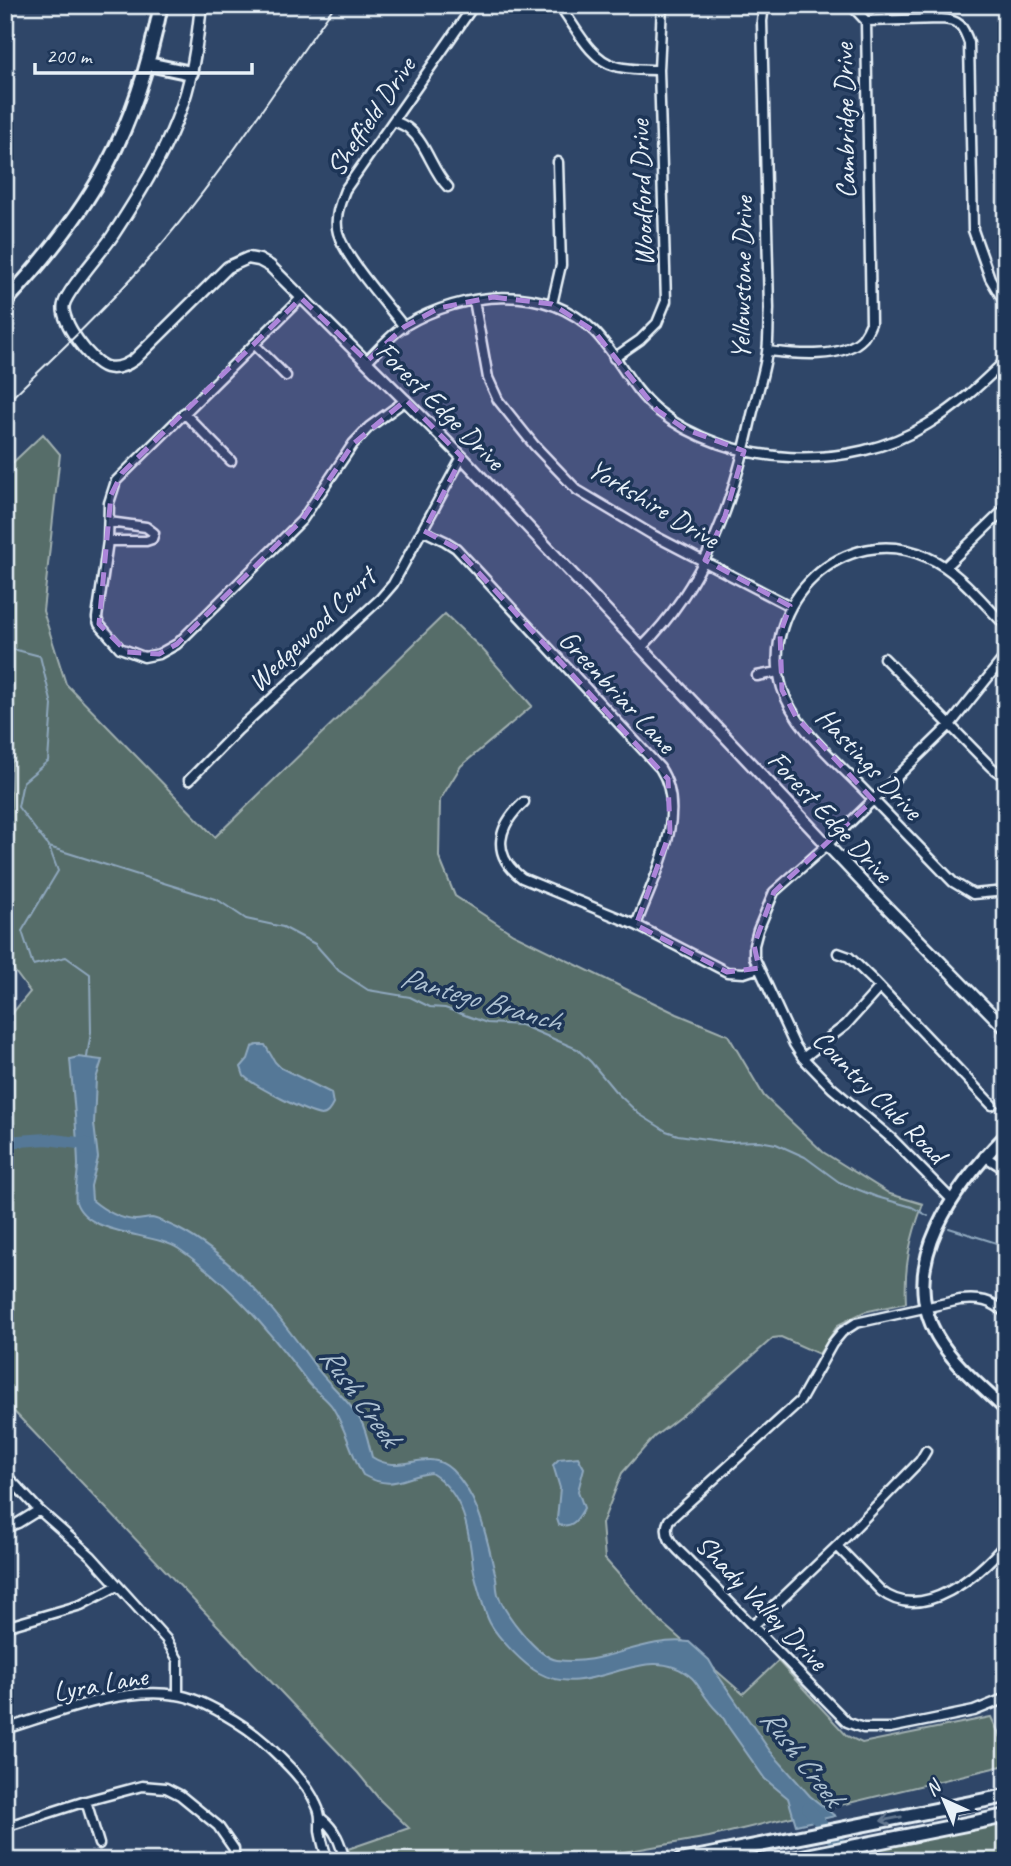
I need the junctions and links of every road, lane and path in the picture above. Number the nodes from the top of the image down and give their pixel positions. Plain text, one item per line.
1 (161, 5) edge
2 (201, 5) edge
3 (474, 5) edge
4 (559, 5) edge
5 (662, 5) edge
6 (764, 5) edge
7 (851, 5) edge
8 (866, 21) junction
9 (148, 65) junction
10 (659, 70) junction
11 (191, 73) junction
12 (394, 121) junction
13 (558, 162) dead end
14 (448, 187) dead end
15 (301, 298) junction
16 (474, 300) junction
17 (5, 302) edge
18 (552, 304) junction
19 (1006, 305) edge
20 (404, 327) junction
21 (254, 345) junction
22 (768, 351) junction
23 (614, 358) junction
24 (1006, 360) edge
25 (367, 361) junction
26 (286, 376) dead end
27 (406, 400) junction
28 (184, 413) junction
29 (744, 451) junction
30 (462, 457) junction
31 (231, 461) dead end
32 (1006, 508) edge
33 (108, 522) junction
34 (424, 531) junction
35 (108, 541) junction
36 (705, 560) junction
37 (945, 567) junction
38 (790, 607) junction
39 (1006, 626) edge
40 (641, 648) junction
41 (1006, 655) edge
42 (884, 657) dead end
43 (778, 672) junction
44 (757, 676) dead end
45 (950, 725) junction
46 (1006, 778) edge
47 (189, 780) dead end
48 (873, 800) junction
49 (524, 802) dead end
50 (827, 845) junction
51 (1006, 891) edge
52 (636, 925) junction
53 (838, 953) dead end
54 (759, 968) junction
55 (880, 987) junction
56 (1006, 1029) edge
57 (803, 1058) junction
58 (992, 1105) dead end
59 (1006, 1135) edge
60 (984, 1156) junction
61 (1006, 1170) edge
62 (951, 1199) junction
63 (925, 1308) junction
64 (1006, 1313) edge
65 (1006, 1410) edge
66 (926, 1451) dead end
67 (5, 1474) edge
68 (39, 1510) junction
69 (5, 1528) edge
70 (1006, 1543) edge
71 (837, 1546) junction
72 (117, 1586) junction
73 (754, 1625) junction
74 (5, 1627) edge
75 (178, 1695) junction
76 (1006, 1698) edge
77 (5, 1729) edge
78 (1006, 1796) edge
79 (86, 1801) junction
80 (1006, 1816) edge
81 (321, 1818) junction
82 (5, 1827) edge
83 (99, 1844) dead end
84 (5, 1852) edge
85 (8, 1861) edge
86 (234, 1861) edge
87 (328, 1861) edge
88 (345, 1861) edge
89 (680, 1861) edge
90 (782, 1861) edge

1 - 9 main road
2 - 11 street, Forest Edge Drive
3 - 12 street, Sheffield Drive
4 - 10 street
5 - 10 street, Woodford Drive
6 - 22 street, Yellowstone Drive
7 - 8 street
8 - 19 street, Cambridge Drive
8 - 22 street, Cambridge Drive
9 - 11 main road
9 - 17 main road
10 - 23 street, Woodford Drive
11 - 15 street, Forest Edge Drive
12 - 14 street
12 - 20 street, Sheffield Drive
13 - 18 street
15 - 21 street
15 - 25 street, Forest Edge Drive
16 - 18 street
16 - 20 street
16 - 36 street, Yorkshire Drive
18 - 23 street
20 - 25 street
21 - 26 street
21 - 28 street
22 - 29 street, Yellowstone Drive
23 - 29 street
24 - 29 street
25 - 27 street, Forest Edge Drive
27 - 30 street, Forest Edge Drive
27 - 35 street
28 - 31 street
28 - 33 street
29 - 36 street, Yellowstone Drive
30 - 34 street, Wedgewood Court
30 - 40 street, Forest Edge Drive
32 - 37 street
33 - 35 street
33 - 35 street
34 - 47 street, Wedgewood Court
34 - 52 street, Greenbriar Lane
36 - 38 street, Yorkshire Drive
36 - 40 street, Yellowstone Drive
37 - 38 street, Hastings Drive
37 - 39 street, Hastings Drive
38 - 43 street, Hastings Drive
40 - 50 street, Forest Edge Drive
41 - 45 street, Country Club Road
42 - 45 street
43 - 44 street
43 - 48 street, Hastings Drive
45 - 46 street
45 - 48 street, Country Club Road
48 - 50 street, Country Club Road
48 - 51 street, Hastings Drive
49 - 52 street
50 - 54 street, Country Club Road
50 - 56 street, Forest Edge Drive
52 - 54 street
53 - 55 street
54 - 57 street, Country Club Road
55 - 57 street
55 - 58 street
57 - 62 street, Country Club Road
59 - 60 main road
60 - 61 street, Country Club Road
60 - 62 main road
62 - 63 main road
63 - 64 street, Shady Valley Drive
63 - 65 main road
63 - 73 street, Shady Valley Drive
66 - 71 street
67 - 68 street
68 - 69 street
68 - 72 street
70 - 71 street
71 - 73 street
72 - 74 street
72 - 75 street
73 - 76 street, Shady Valley Drive
75 - 77 street, Lyra Lane
75 - 81 street, Lyra Lane
78 -> 89 main road
79 - 82 street
79 - 83 street
79 - 86 street
80 - 90 main road
81 - 87 street, Lyra Lane
81 - 88 street, Lyra Lane
84 - 85 street

